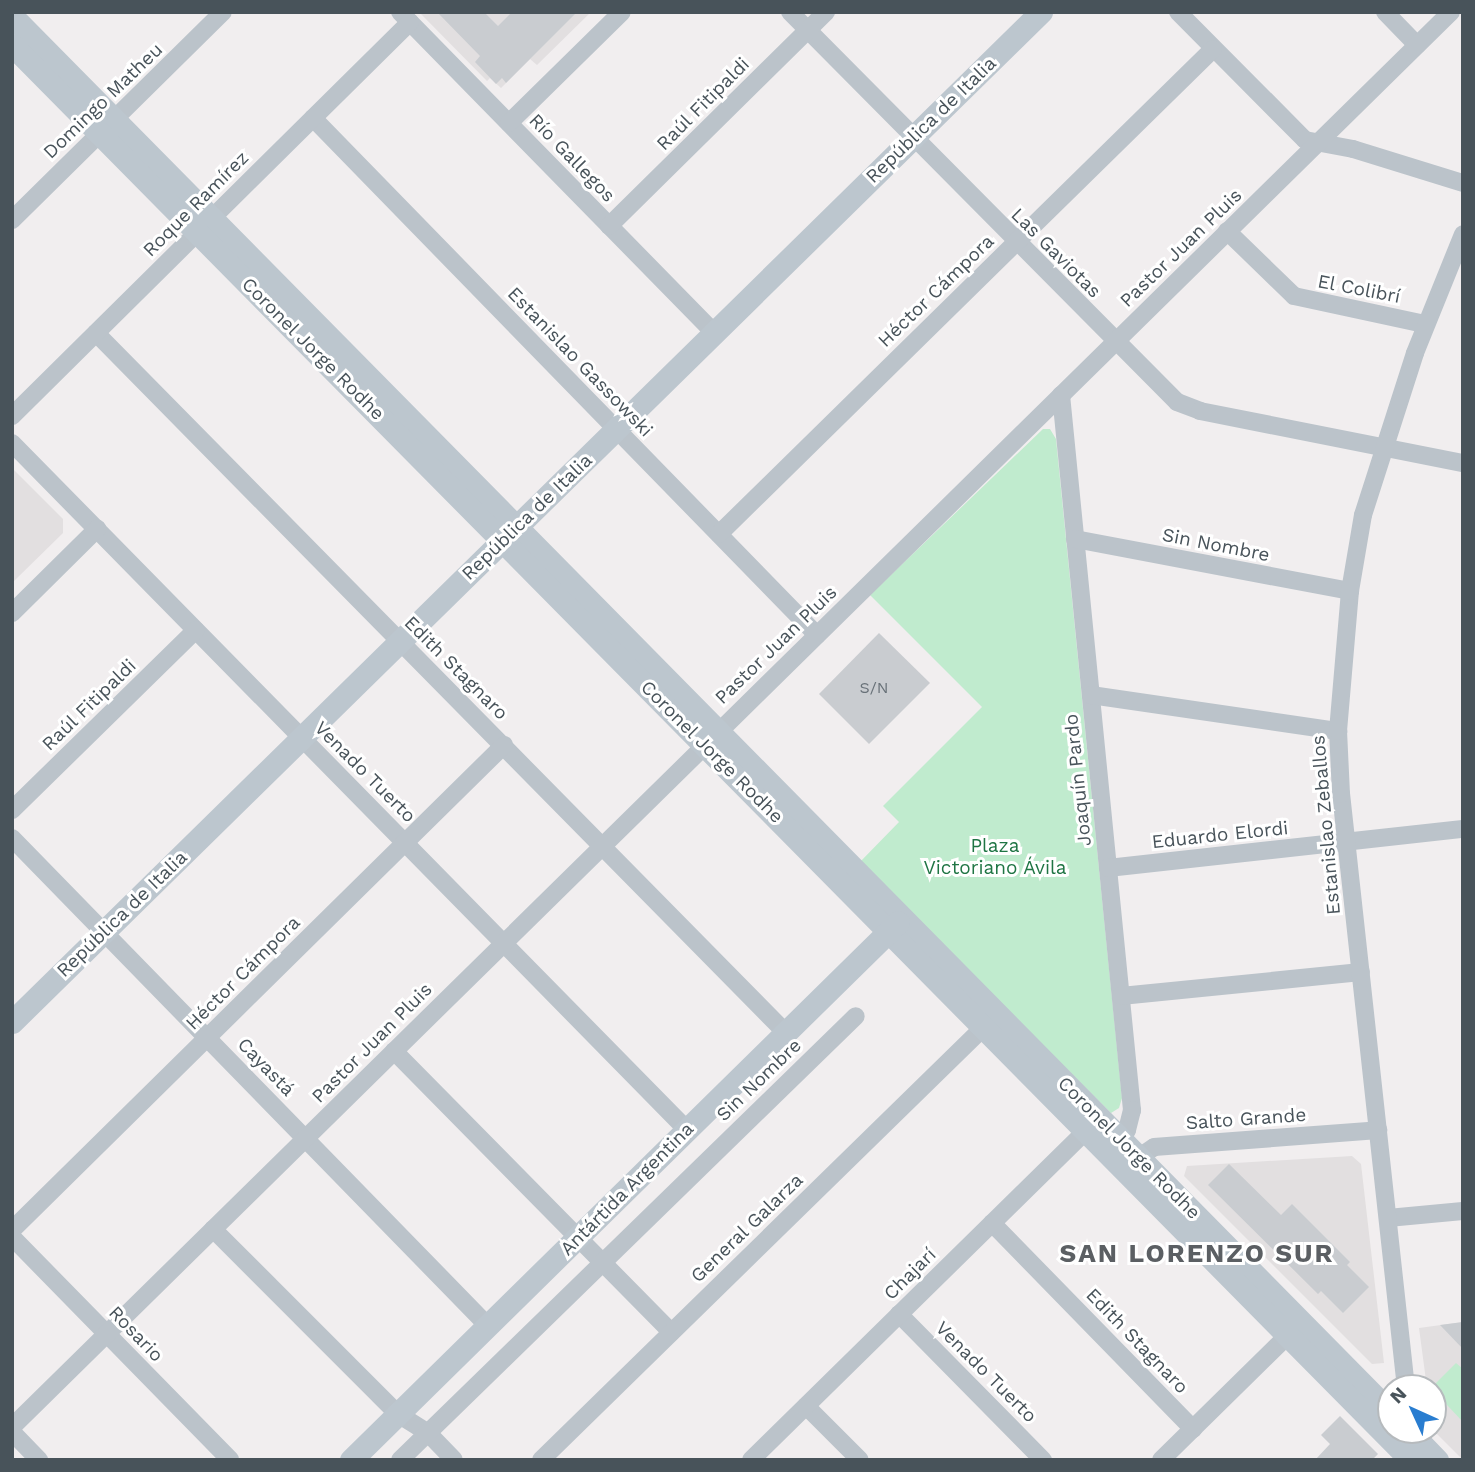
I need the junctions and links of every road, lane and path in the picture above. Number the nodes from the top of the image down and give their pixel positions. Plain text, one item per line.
1 (622, 12) edge
2 (790, 12) edge
3 (826, 12) edge
4 (1041, 12) edge
5 (1178, 12) edge
6 (1385, 12) edge
7 (1451, 12) edge
8 (216, 15) edge
9 (12, 16) edge
10 (405, 17) edge
11 (808, 30) junction
12 (12, 44) edge
13 (1417, 45) junction
14 (1213, 49) junction
15 (313, 118) junction
16 (509, 123) junction
17 (107, 127) junction
18 (913, 138) junction
19 (1317, 144) junction
20 (1463, 183) edge
21 (12, 220) edge
22 (205, 225) junction
23 (609, 226) junction
24 (1227, 231) junction
25 (1463, 234) edge
26 (1016, 242) junction
27 (1425, 324) junction
28 (96, 332) junction
29 (714, 333) junction
30 (1115, 342) junction
31 (1061, 395) junction
32 (12, 416) edge
33 (616, 429) junction
34 (12, 443) edge
35 (1384, 447) junction
36 (1463, 463) edge
37 (97, 529) junction
38 (509, 534) junction
39 (719, 534) junction
40 (1075, 539) junction
41 (1350, 592) junction
42 (12, 613) edge
43 (196, 630) junction
44 (817, 635) junction
45 (400, 641) junction
46 (1091, 695) junction
47 (1338, 731) junction
48 (302, 738) junction
49 (711, 738) junction
50 (504, 746) junction
51 (12, 810) edge
52 (1463, 829) edge
53 (12, 838) edge
54 (1346, 842) junction
55 (405, 843) junction
56 (602, 846) junction
57 (1108, 868) junction
58 (895, 925) junction
59 (105, 931) junction
60 (503, 943) junction
61 (1361, 972) junction
62 (1121, 996) junction
63 (856, 1016) dead end
64 (12, 1022) edge
65 (984, 1027) junction
66 (786, 1033) junction
67 (208, 1037) junction
68 (394, 1051) junction
69 (1093, 1124) junction
70 (687, 1130) junction
71 (1378, 1130) junction
72 (306, 1138) junction
73 (1114, 1146) junction
74 (1131, 1163) junction
75 (1463, 1211) edge
76 (1388, 1218) junction
77 (992, 1223) junction
78 (213, 1229) junction
79 (12, 1230) edge
80 (12, 1237) edge
81 (577, 1238) junction
82 (602, 1263) junction
83 (900, 1314) junction
84 (488, 1325) junction
85 (671, 1332) junction
86 (107, 1334) junction
87 (1288, 1335) junction
88 (1405, 1374) edge
89 (806, 1406) junction
90 (1377, 1407) edge
91 (1377, 1409) edge
92 (398, 1414) junction
93 (12, 1427) edge
94 (1193, 1429) junction
95 (12, 1432) edge
96 (428, 1433) junction
97 (1402, 1444) edge
98 (1422, 1444) edge
99 (39, 1460) edge
100 (230, 1460) edge
101 (351, 1460) edge
102 (400, 1460) edge
103 (454, 1460) edge
104 (541, 1460) edge
105 (751, 1460) edge
106 (860, 1460) edge
107 (1043, 1460) edge
108 (1161, 1460) edge
109 (1411, 1460) edge
110 (1437, 1460) edge

1 - 16 street
2 - 11 street, Las Gaviotas
3 - 11 street, Raúl Fitipaldi
4 - 18 main road, República de Italia
5 - 14 street
6 - 13 street
7 - 13 street, Pastor Juan Pluis
8 - 17 street, Domingo Matheu
9 - 17 main road, Coronel Jorge Rodhe
10 - 15 street, Roque Ramírez
10 - 16 street, Río Gallegos
11 - 18 street, Las Gaviotas
11 - 23 street, Raúl Fitipaldi
12 - 17 main road, Coronel Jorge Rodhe
13 - 19 street, Pastor Juan Pluis
14 - 19 street
14 - 26 street, Héctor Cámpora
15 - 22 street, Roque Ramírez
15 - 33 street, Estanislao Gassowski
16 - 23 street, Río Gallegos
17 - 21 street, Domingo Matheu
17 - 22 main road, Coronel Jorge Rodhe
18 - 26 street, Las Gaviotas
18 - 29 main road, República de Italia
19 - 20 street
19 - 24 street, Pastor Juan Pluis
22 - 28 street, Roque Ramírez
22 - 38 main road, Coronel Jorge Rodhe
23 - 29 street, Río Gallegos
24 - 27 street, El Colibrí
24 - 30 street, Pastor Juan Pluis
25 - 27 street, Estanislao Zeballos
26 - 30 street, Las Gaviotas
26 - 39 street, Héctor Cámpora
27 - 35 street, Estanislao Zeballos
28 - 32 street, Roque Ramírez
28 - 45 street, Edith Stagnaro
29 - 33 main road, República de Italia
30 - 31 street, Pastor Juan Pluis
30 - 35 street, Las Gaviotas
31 - 40 street, Joaquín Pardo
31 - 44 street, Pastor Juan Pluis
33 - 38 main road, República de Italia
33 - 39 street, Estanislao Gassowski
34 - 37 street, Venado Tuerto
35 - 36 street, Las Gaviotas
35 - 41 street, Estanislao Zeballos
37 - 42 street
37 - 43 street, Venado Tuerto
38 - 45 main road, República de Italia
38 - 49 main road, Coronel Jorge Rodhe
39 - 44 street, Estanislao Gassowski
40 - 41 street, Sin Nombre
40 - 46 street, Joaquín Pardo
41 - 47 street, Estanislao Zeballos
43 - 48 street, Venado Tuerto
43 - 51 street, Raúl Fitipaldi
44 - 49 street, Pastor Juan Pluis
45 - 48 main road, República de Italia
45 - 50 street, Edith Stagnaro
46 - 47 street
46 - 57 street, Joaquín Pardo
47 - 54 street, Estanislao Zeballos
48 - 55 street, Venado Tuerto
48 - 59 main road, República de Italia
49 - 56 street, Pastor Juan Pluis
49 - 58 main road, Coronel Jorge Rodhe
50 - 55 street, Héctor Cámpora
50 - 56 street, Edith Stagnaro
52 - 54 street, Eduardo Elordi
53 - 59 street, Cayastá
54 - 57 street, Eduardo Elordi
54 - 61 street, Estanislao Zeballos
55 - 60 street, Venado Tuerto
55 - 67 street, Héctor Cámpora
56 - 60 street, Pastor Juan Pluis
56 - 66 street, Edith Stagnaro
57 - 62 street, Joaquín Pardo
58 - 65 main road, Coronel Jorge Rodhe
58 - 66 main road, Antártida Argentina
58 - 69 main road, Coronel Jorge Rodhe
59 - 64 main road, República de Italia
59 - 67 street, Cayastá
60 - 68 street, Pastor Juan Pluis
60 - 70 street, Venado Tuerto
61 - 62 street
61 - 71 street, Estanislao Zeballos
62 - 73 street, Joaquín Pardo
63 - 82 street, Sin Nombre
65 - 69 main road, Coronel Jorge Rodhe
65 - 85 street, General Galarza
66 - 70 main road, Antártida Argentina
67 - 72 street, Cayastá
67 - 79 street, Héctor Cámpora
68 - 72 street, Pastor Juan Pluis
68 - 81 street
69 - 73 main road, Coronel Jorge Rodhe
69 - 77 street, Chajarí
70 - 81 main road, Antártida Argentina
71 - 74 street, Salto Grande
71 - 76 street, Estanislao Zeballos
72 - 78 street, Pastor Juan Pluis
72 - 84 street, Cayastá
73 - 74 main road, Coronel Jorge Rodhe
74 - 87 main road, Coronel Jorge Rodhe
74 - 90 main road, Coronel Jorge Rodhe
75 - 76 street
76 - 88 street, Estanislao Zeballos
77 - 83 street, Chajarí
77 - 94 street, Edith Stagnaro
78 - 86 street, Pastor Juan Pluis
78 - 92 street
80 - 86 street, Rosario
81 - 82 street
81 - 84 main road, Antártida Argentina
82 - 85 street
82 - 96 street, Sin Nombre
83 - 89 street, Chajarí
83 - 107 street, Venado Tuerto
84 - 92 main road, Antártida Argentina
85 - 104 street, General Galarza
86 - 93 street, Pastor Juan Pluis
86 - 100 street, Rosario
87 - 91 main road, Coronel Jorge Rodhe
87 - 94 street
89 - 105 street, Chajarí
89 - 106 street
92 - 96 street
92 - 101 main road, Antártida Argentina
94 - 108 street
95 - 99 street
96 - 102 street, Sin Nombre
96 - 103 street
97 - 109 main road, Coronel Jorge Rodhe
98 - 110 main road

